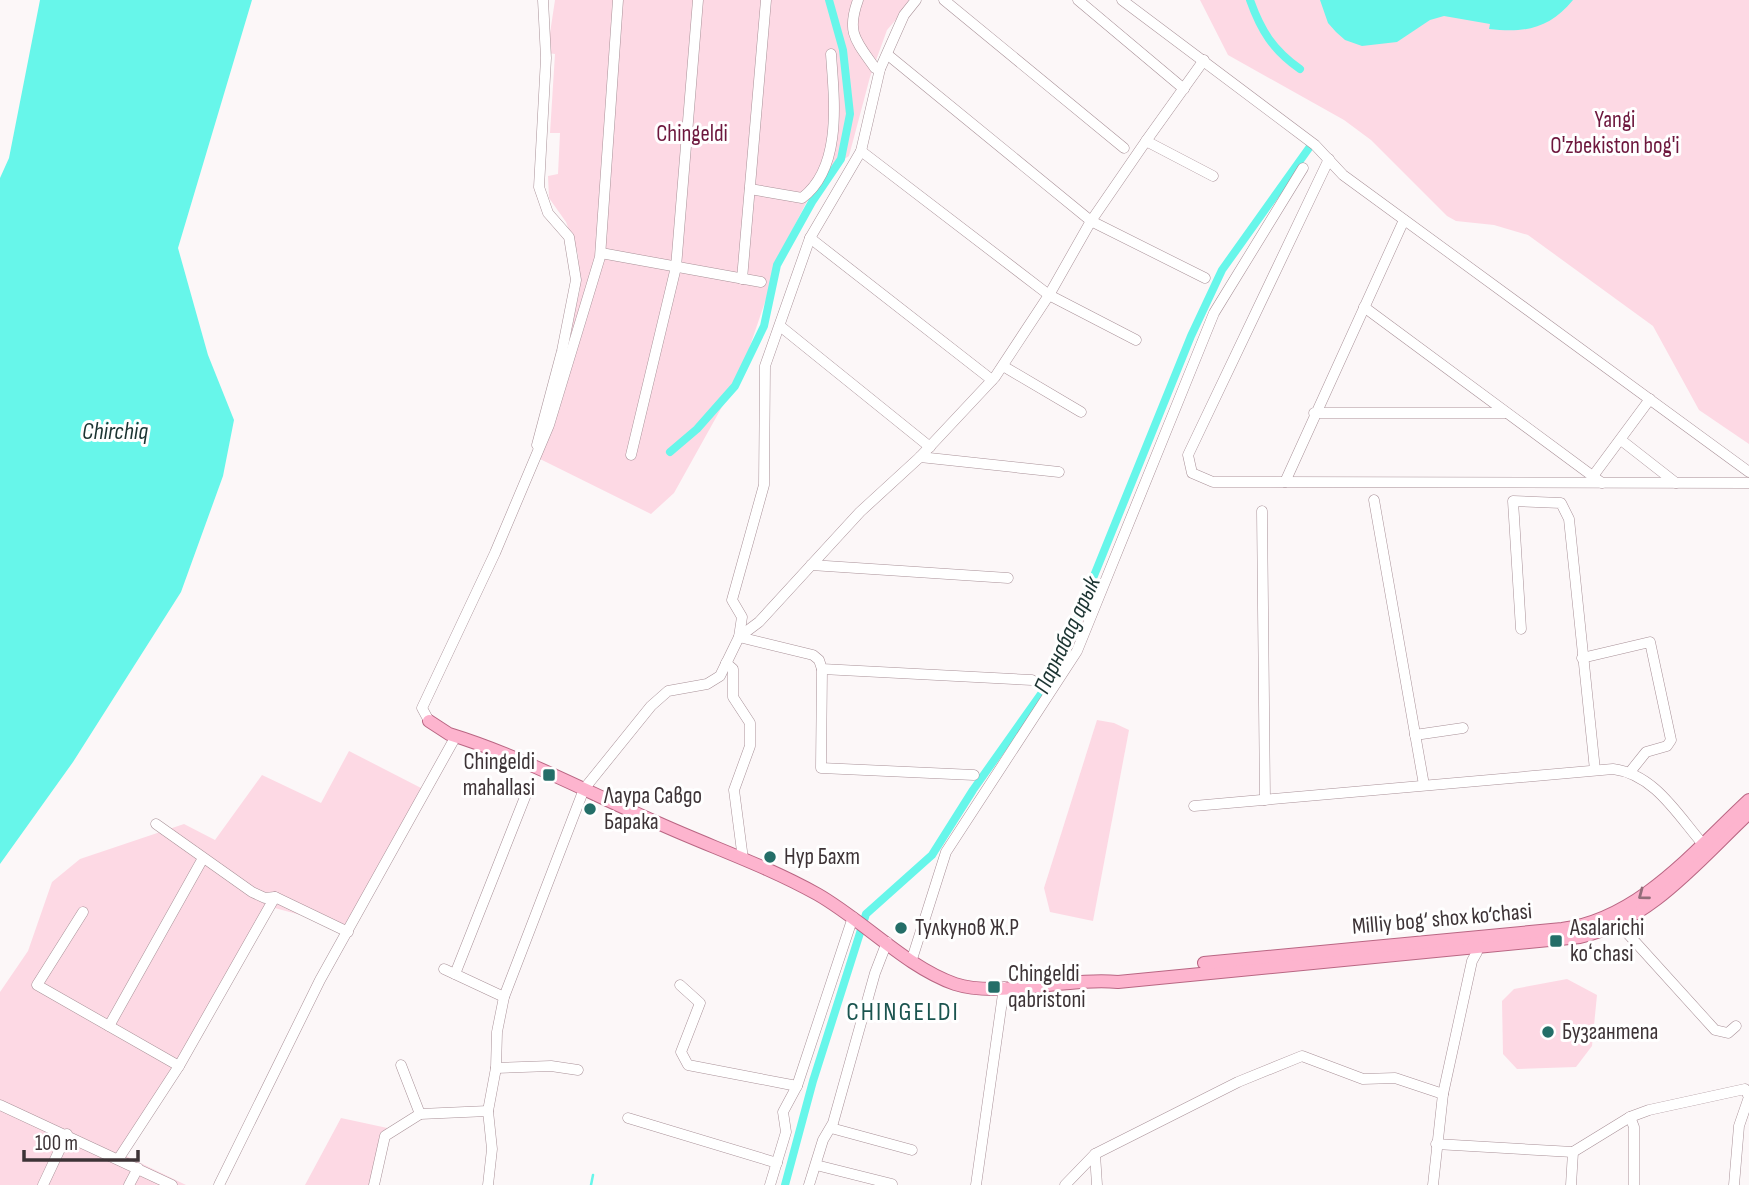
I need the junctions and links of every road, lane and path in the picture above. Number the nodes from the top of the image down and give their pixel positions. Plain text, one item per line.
1 (543, 0) edge
2 (618, 0) edge
3 (698, 0) edge
4 (765, 0) edge
5 (858, 0) edge
6 (916, 0) edge
7 (944, 0) edge
8 (1078, 0) edge
9 (1122, 0) edge
10 (831, 54) dead end
11 (888, 55) junction
12 (1204, 60) junction
13 (880, 69) junction
14 (1184, 89) junction
15 (1146, 141) junction
16 (1124, 148) dead end
17 (860, 151) junction
18 (1329, 159) junction
19 (1304, 168) dead end
20 (1213, 176) dead end
21 (750, 189) junction
22 (1404, 220) junction
23 (1091, 221) junction
24 (810, 238) junction
25 (601, 253) junction
26 (676, 267) junction
27 (1205, 278) dead end
28 (742, 279) junction
29 (761, 282) dead end
30 (1049, 295) junction
31 (1364, 307) junction
32 (780, 326) junction
33 (1136, 340) dead end
34 (1003, 366) junction
35 (992, 380) junction
36 (1650, 399) junction
37 (1081, 412) dead end
38 (1314, 413) junction
39 (1507, 413) junction
40 (1621, 440) junction
41 (930, 447) junction
42 (631, 455) dead end
43 (920, 457) junction
44 (534, 463) junction
45 (1059, 472) dead end
46 (1749, 472) edge
47 (1593, 476) junction
48 (1285, 482) junction
49 (1602, 483) junction
50 (1676, 483) junction
51 (1749, 483) edge
52 (1374, 500) dead end
53 (1262, 511) dead end
54 (811, 565) junction
55 (1008, 578) dead end
56 (1521, 629) dead end
57 (739, 637) junction
58 (1582, 658) junction
59 (726, 663) junction
60 (822, 669) junction
61 (1032, 680) dead end
62 (429, 721) joint
63 (1463, 728) dead end
64 (1415, 735) junction
65 (456, 736) junction
66 (1595, 770) junction
67 (1630, 772) junction
68 (974, 775) dead end
69 (1424, 785) junction
70 (584, 789) junction
71 (527, 792) dead end
72 (1265, 800) junction
73 (1749, 800) edge
74 (1194, 806) dead end
75 (1749, 813) edge
76 (156, 824) dead end
77 (1702, 843) junction
78 (743, 859) junction
79 (202, 860) junction
80 (275, 897) junction
81 (83, 912) dead end
82 (853, 917) junction
83 (1619, 924) junction
84 (348, 932) junction
85 (1476, 941) junction
86 (887, 942) junction
87 (912, 959) junction
88 (444, 968) dead end
89 (456, 974) junction
90 (680, 985) dead end
91 (999, 987) junction
92 (505, 997) junction
93 (109, 1026) junction
94 (1736, 1026) dead end
95 (401, 1065) dead end
96 (179, 1066) junction
97 (496, 1068) junction
98 (578, 1070) dead end
99 (797, 1086) junction
100 (1443, 1094) junction
101 (0, 1105) edge
102 (488, 1111) junction
103 (420, 1114) junction
104 (1630, 1117) junction
105 (628, 1118) dead end
106 (831, 1128) junction
107 (67, 1134) junction
108 (1436, 1144) junction
109 (912, 1150) dead end
110 (1573, 1152) junction
111 (1095, 1154) junction
112 (119, 1158) junction
113 (777, 1163) junction
114 (816, 1165) junction
115 (138, 1168) junction
116 (892, 1184) edge
117 (43, 1185) edge
118 (129, 1185) edge
119 (172, 1185) edge
120 (219, 1185) edge
121 (374, 1185) edge
122 (488, 1185) edge
123 (770, 1185) edge
124 (809, 1185) edge
125 (976, 1185) edge
126 (1065, 1185) edge
127 (1097, 1185) edge
128 (1433, 1185) edge
129 (1571, 1185) edge
130 (1634, 1185) edge
131 (1734, 1185) edge

1 - 44 street
2 - 25 street
3 - 26 street
4 - 21 street
5 - 13 street
6 - 11 street
7 - 16 street
8 - 14 street
9 - 12 street
10 - 21 street
11 - 13 street
11 - 23 street
12 - 14 street
12 - 18 street
13 - 17 street
14 - 15 street
15 - 20 street
15 - 23 street
17 - 24 street
17 - 30 street
18 - 22 street
18 - 48 street
19 - 87 street
21 - 28 street
22 - 31 street
22 - 36 street
23 - 27 street
23 - 30 street
24 - 32 street
24 - 35 street
25 - 26 street
25 - 44 street
26 - 28 street
26 - 42 street
28 - 29 street
30 - 33 street
30 - 34 street
31 - 38 street
31 - 39 street
32 - 41 street
32 - 57 street
34 - 35 street
34 - 37 street
35 - 41 street
36 - 40 street
36 - 46 street
38 - 39 street
38 - 48 street
39 - 47 street
40 - 47 street
40 - 50 street
41 - 43 street
43 - 45 street
43 - 54 street
44 - 62 street
47 - 49 street
48 - 49 street
49 - 50 street
50 - 51 street
52 - 64 street
53 - 72 street
54 - 55 street
54 - 57 street
56 - 58 street
57 - 59 street
57 - 60 street
58 - 66 street
58 - 67 street
59 - 70 street
59 - 78 street
60 - 61 street
60 - 68 street
62 - 65 main road, Milliy bog‘ shox ko‘chasi
63 - 64 street
64 - 69 street
65 - 70 main road, Milliy bog‘ shox ko‘chasi
65 - 84 street
66 - 67 street
66 - 69 street
67 - 77 street
69 - 72 street
70 - 78 main road, Milliy bog‘ shox ko‘chasi
70 - 92 street
71 - 89 street
72 - 74 street
73 - 77 main road, Milliy bog‘ shox ko‘chasi
75 - 83 main road, Milliy bog‘ shox ko‘chasi
76 - 79 street
77 -> 85 main road, Milliy bog‘ shox ko‘chasi
78 - 82 main road, Milliy bog‘ shox ko‘chasi
79 - 80 street
79 - 93 street
80 - 84 street
80 - 96 street
81 - 93 street
82 - 86 main road, Milliy bog‘ shox ko‘chasi
82 - 99 street
83 - 85 main road, Milliy bog‘ shox ko‘chasi
83 - 94 street
84 - 120 street
85 - 91 main road, Milliy bog‘ shox ko‘chasi
85 - 100 street
86 - 87 main road, Milliy bog‘ shox ko‘chasi
86 - 106 street
87 - 91 main road, Milliy bog‘ shox ko‘chasi
88 - 89 street
89 - 92 street
90 - 99 street
91 - 125 street
92 - 97 street
93 - 96 street
95 - 103 street
96 - 112 street
97 - 98 street
97 - 102 street
99 - 113 street
100 - 108 street
100 - 111 street
101 - 107 street
102 - 103 street
102 - 122 street
103 - 121 street
104 - 110 street
104 - 130 street
104 - 131 street
105 - 113 street
106 - 109 street
106 - 114 street
107 - 112 street
107 - 117 street
108 - 110 street
108 - 128 street
110 - 129 street
111 - 126 street
111 - 127 street
112 - 115 street
113 - 123 street
114 - 116 street
114 - 124 street
115 - 118 street
115 - 119 street

